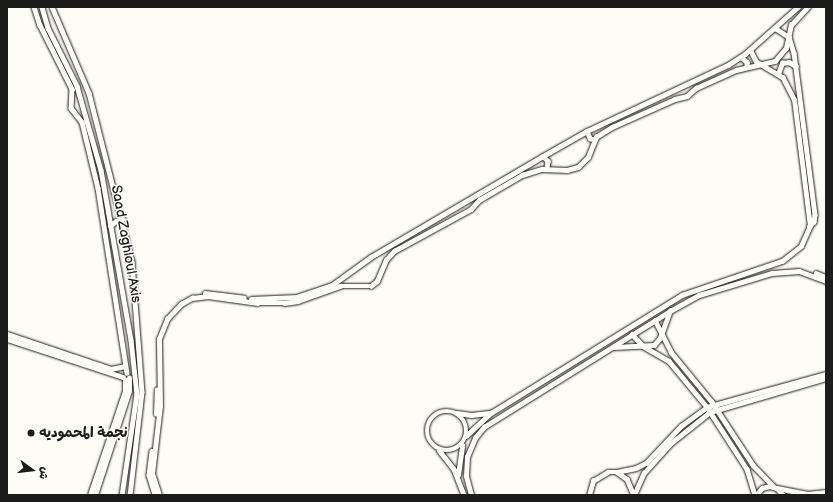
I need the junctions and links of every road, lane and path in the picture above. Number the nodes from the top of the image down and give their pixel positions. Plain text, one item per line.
1 (34, 7) edge
2 (42, 7) edge
3 (52, 7) edge
4 (798, 7) edge
5 (808, 7) edge
6 (43, 14) junction
7 (36, 15) junction
8 (784, 19) junction
9 (790, 27) junction
10 (775, 28) junction
11 (789, 37) junction
12 (750, 50) junction
13 (741, 57) junction
14 (762, 66) junction
15 (796, 66) junction
16 (747, 67) junction
17 (778, 74) junction
18 (587, 131) junction
19 (594, 140) junction
20 (543, 156) junction
21 (547, 168) junction
22 (123, 219) junction
23 (110, 226) junction
24 (810, 226) junction
25 (382, 251) junction
26 (386, 260) junction
27 (826, 277) edge
28 (342, 278) junction
29 (746, 280) junction
30 (121, 281) junction
31 (826, 281) edge
32 (346, 285) junction
33 (113, 288) junction
34 (124, 294) junction
35 (114, 298) junction
36 (670, 311) junction
37 (138, 313) junction
38 (127, 315) junction
39 (655, 320) junction
40 (662, 332) junction
41 (7, 334) edge
42 (632, 334) junction
43 (7, 339) edge
44 (643, 346) junction
45 (610, 348) junction
46 (125, 366) junction
47 (826, 374) edge
48 (126, 377) junction
49 (826, 378) edge
50 (123, 401) junction
51 (707, 407) junction
52 (715, 407) junction
53 (491, 412) junction
54 (710, 412) junction
55 (456, 413) junction
56 (466, 436) junction
57 (462, 444) junction
58 (438, 449) junction
59 (617, 472) junction
60 (458, 476) junction
61 (775, 487) junction
62 (826, 492) edge
63 (90, 495) edge
64 (95, 495) edge
65 (122, 495) edge
66 (130, 495) edge
67 (155, 495) edge
68 (160, 495) edge
69 (464, 495) edge
70 (472, 495) edge
71 (589, 495) edge
72 (633, 495) edge
73 (756, 495) edge
74 (783, 495) edge

1 - 7 street
2 - 6 street, Saad Zaghloul Axis
3 - 22 street, Saad Zaghloul Axis
4 - 8 street
5 - 9 street
6 - 7 street
6 - 23 street, Saad Zaghloul Axis
7 - 33 street
8 - 9 street
8 - 10 street
9 - 11 street
10 - 11 street
10 - 12 street
11 - 14 street
11 - 15 street
12 - 13 street
12 - 14 street
13 - 16 street
13 - 18 street
14 - 16 street
14 - 17 street
15 - 17 street
15 - 24 street
16 - 19 street
17 - 24 street
18 - 19 street
18 - 20 street
19 - 21 street
20 - 21 street
20 - 25 street
21 - 26 street
22 - 23 street
22 - 37 street, Saad Zaghloul Axis
23 - 30 street, Saad Zaghloul Axis
24 - 53 street
25 - 26 street
25 - 28 street
26 - 32 street
27 - 29 street
28 - 32 street
28 - 67 street
29 - 31 street
29 - 36 street
30 - 33 street
30 - 34 street, Saad Zaghloul Axis
32 - 68 street
33 - 35 street
34 - 35 street
34 - 38 street, Saad Zaghloul Axis
35 - 46 street
36 - 39 street
36 - 40 street
37 - 38 street
37 - 66 street, Saad Zaghloul Axis
38 - 65 street, Saad Zaghloul Axis
39 - 40 street
39 - 42 street
40 - 44 street
40 - 52 street
41 - 46 street
42 - 44 street
42 - 45 street
43 - 48 street
44 - 45 street
44 - 51 street
45 - 70 street
46 - 48 street
47 - 52 street
48 - 50 street
49 - 52 street
50 - 63 street
50 - 64 street
51 - 52 street
51 - 54 street
51 - 59 street
52 - 54 street
52 - 61 street
53 - 55 street
53 - 56 street
54 - 72 street
54 - 73 street
55 - 56 street
55 - 58 street
56 - 57 street
57 - 58 street
57 - 60 street
58 - 60 street
59 - 71 street
59 - 72 street
60 - 69 street
61 - 62 street
61 - 73 street
61 - 74 street

